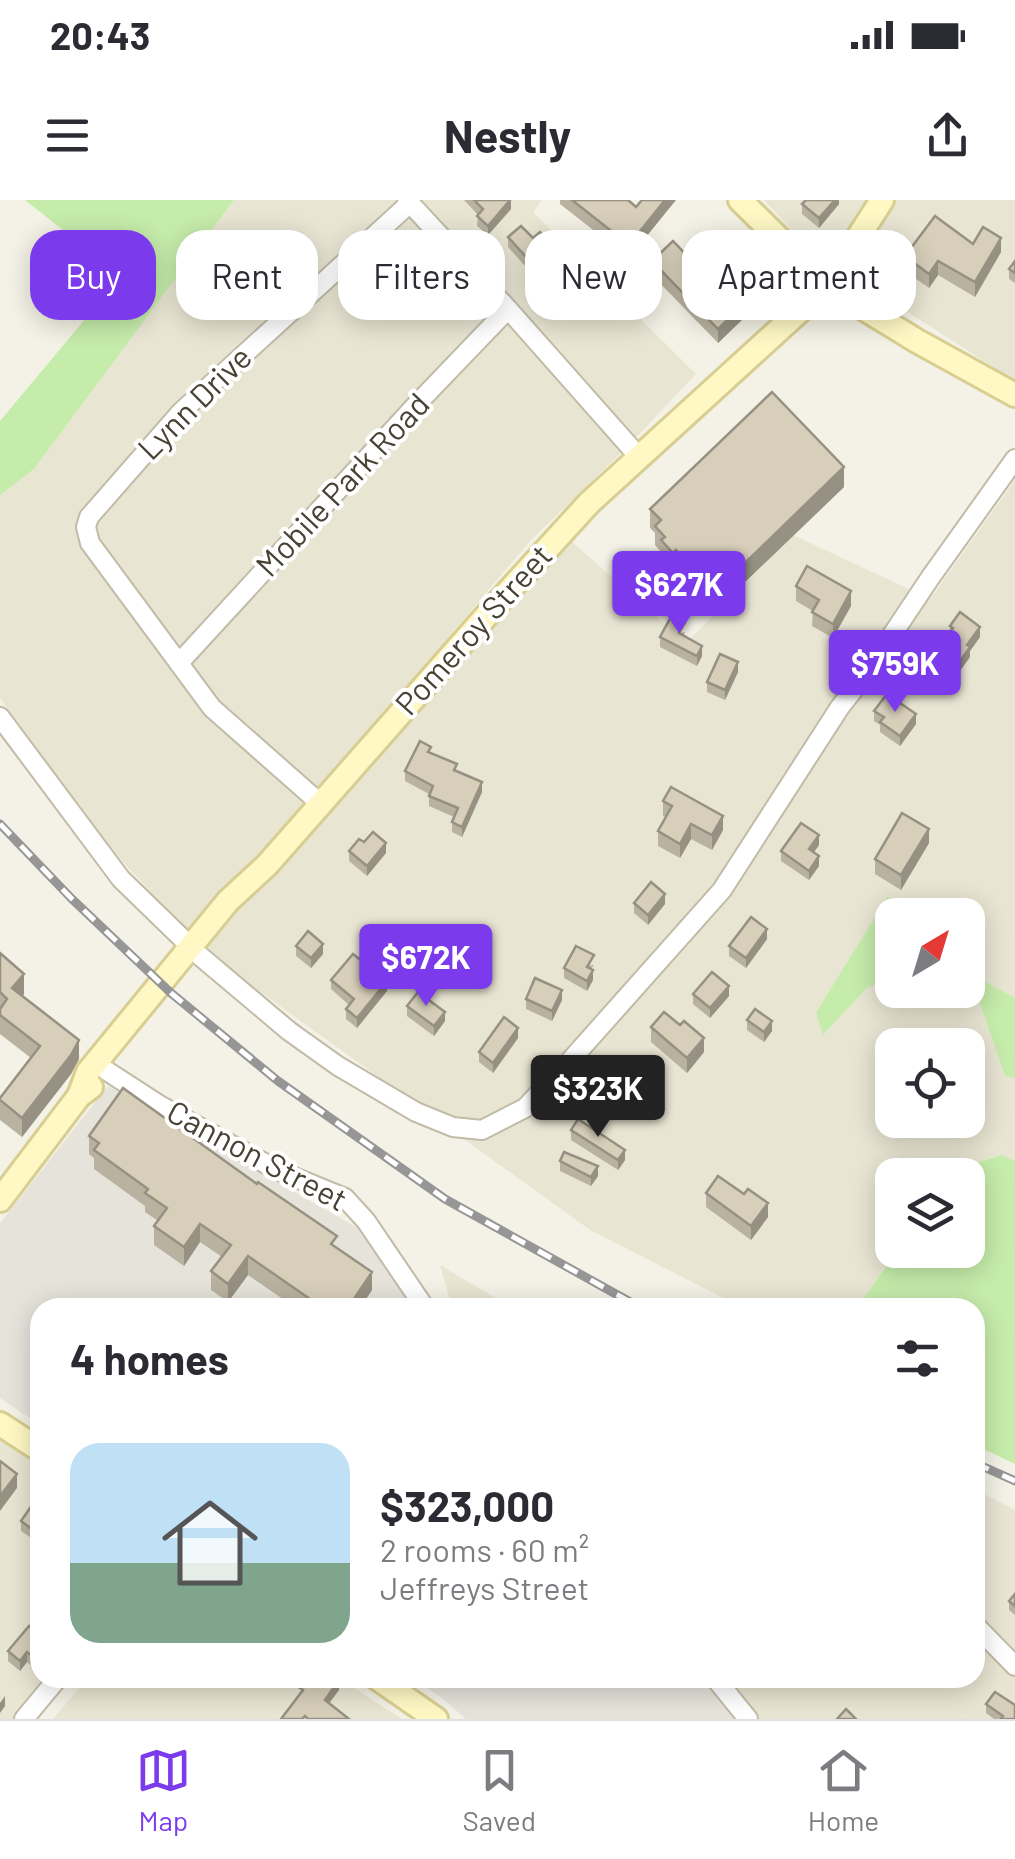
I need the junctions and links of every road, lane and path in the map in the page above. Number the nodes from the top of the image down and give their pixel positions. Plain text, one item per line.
1 (740, 200) edge
2 (882, 200) edge
3 (409, 201) edge
4 (770, 230) edge
5 (863, 230) edge
6 (508, 309) junction
7 (790, 320) edge
8 (883, 320) edge
9 (1015, 395) edge
10 (639, 457) junction
11 (1015, 459) edge
12 (180, 663) junction
13 (0, 717) edge
14 (322, 805) junction
15 (195, 951) junction
16 (107, 1071) junction
17 (79, 1096) junction
18 (0, 1200) edge
19 (418, 1298) edge
20 (0, 1424) edge
21 (30, 1444) edge
22 (985, 1637) edge
23 (1015, 1666) edge
24 (50, 1688) edge
25 (390, 1688) edge
26 (723, 1688) edge
27 (433, 1718) edge
28 (24, 1719) edge
29 (748, 1719) edge

1 - 4 street
2 - 5 street, Pomeroy Street
3 - 6 street
3 - 12 street, Lynn Drive
6 - 10 street
6 - 12 street, Mobile Park Road
7 - 10 street, Pomeroy Street
8 - 9 street
10 - 14 street, Pomeroy Street
11 - 15 street
12 - 14 street, Lynn Drive
13 - 15 street
14 - 15 street, Pomeroy Street
15 - 16 street, Pomeroy Street
15 - 17 street, Pomeroy Street
16 - 17 street, Pomeroy Street
16 - 19 street, Cannon Street
17 - 18 street, Pomeroy Street
20 - 21 street
22 - 23 street
24 - 28 street
25 - 27 street
26 - 29 street

